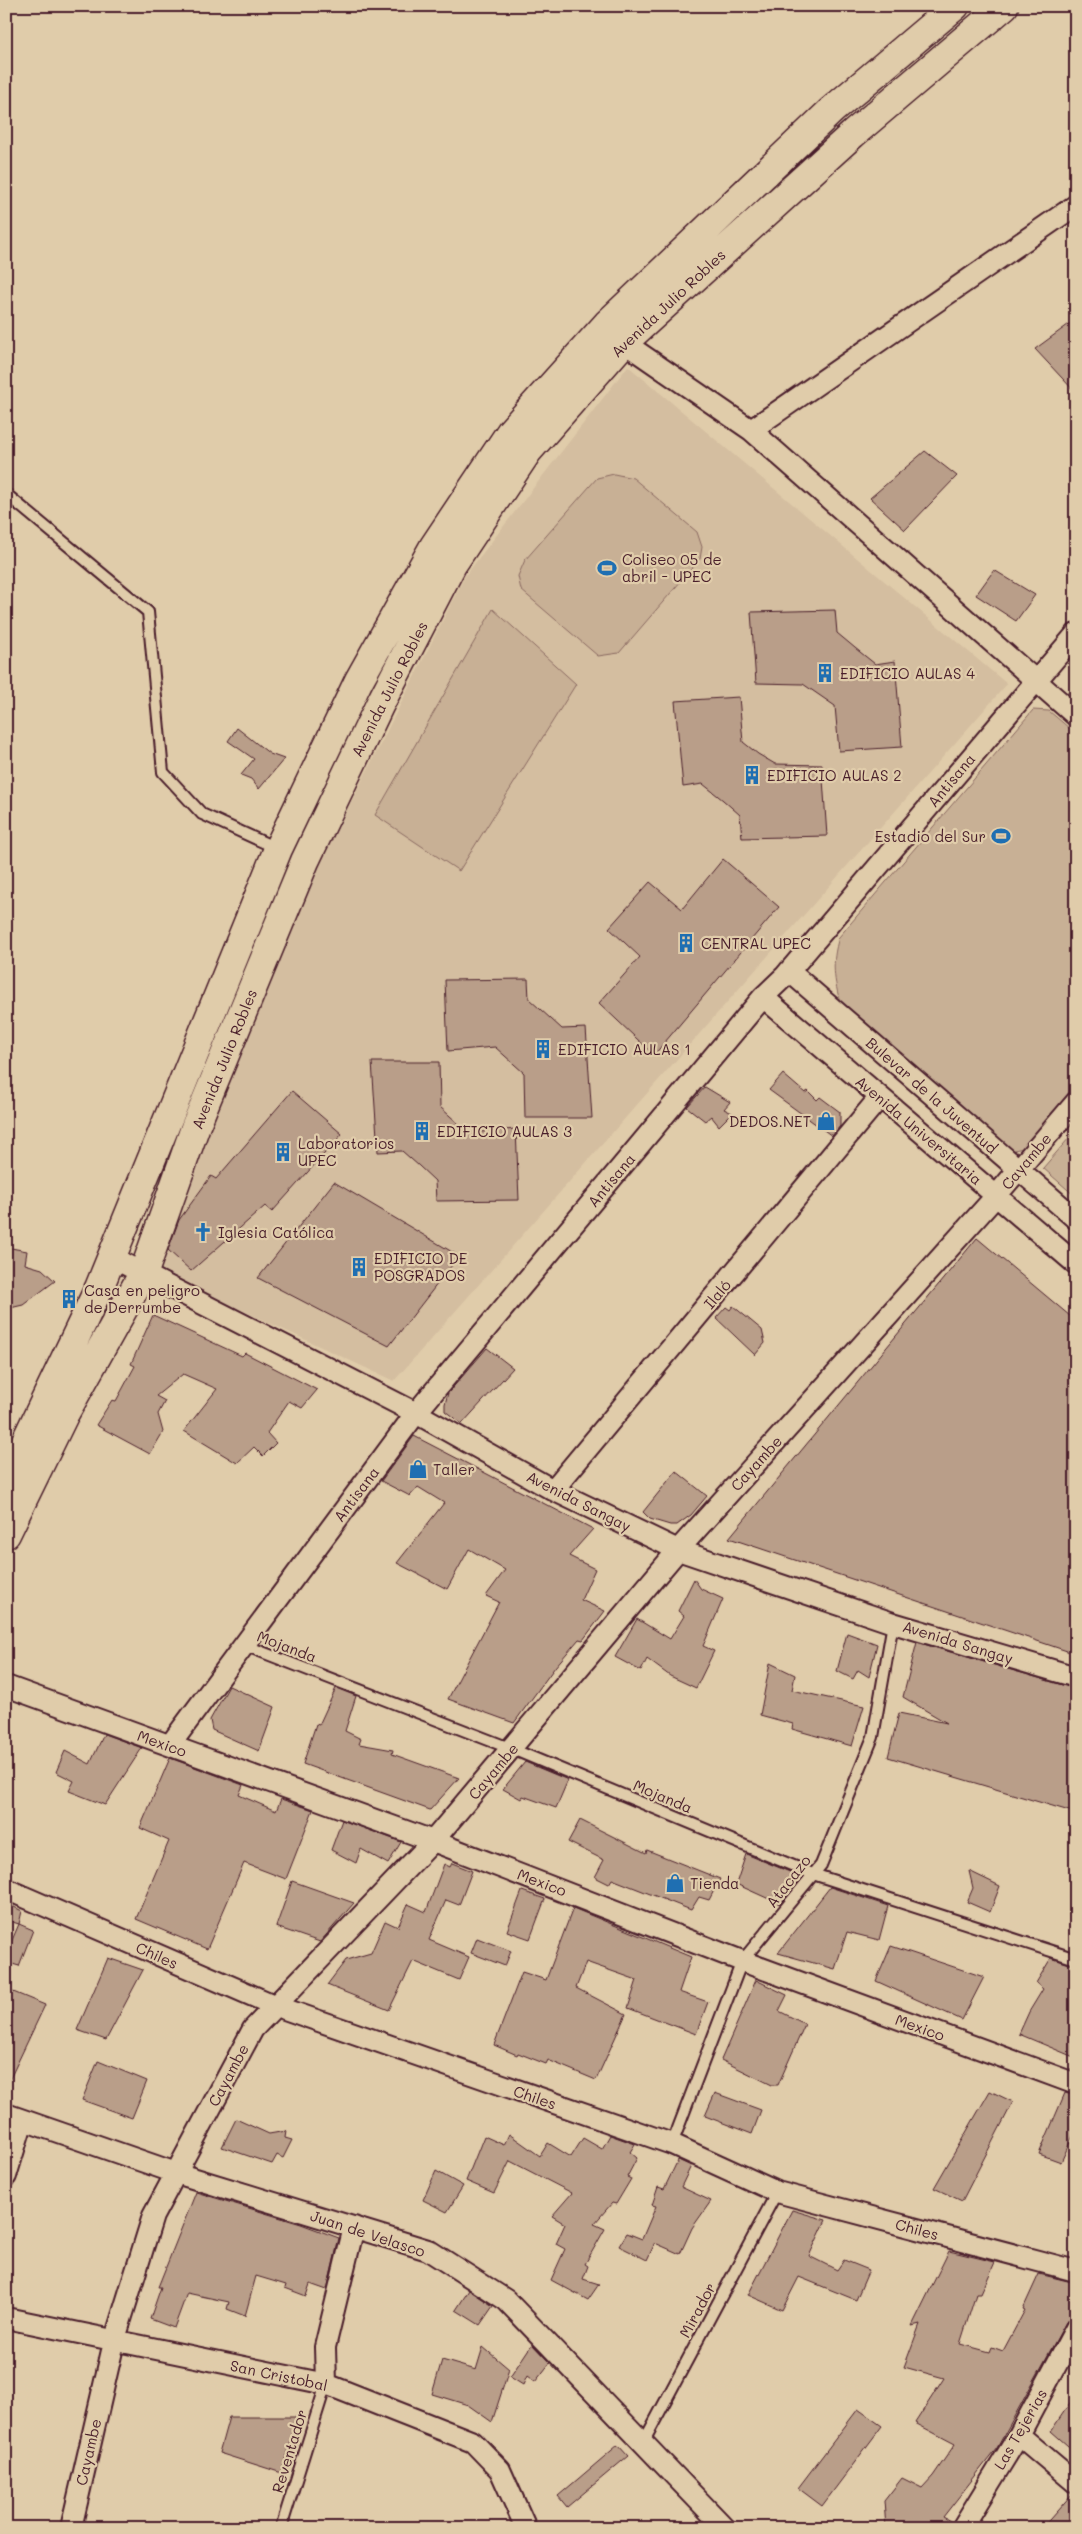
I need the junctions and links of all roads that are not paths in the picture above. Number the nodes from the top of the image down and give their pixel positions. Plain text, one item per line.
1 (955, 6) edge
2 (1004, 6) edge
3 (1076, 205) edge
4 (613, 335) junction
5 (751, 430) junction
6 (6, 494) edge
7 (1076, 634) edge
8 (1036, 680) junction
9 (1076, 716) edge
10 (278, 849) junction
11 (789, 971) junction
12 (763, 997) junction
13 (880, 1097) junction
14 (1076, 1102) edge
15 (1018, 1168) junction
16 (996, 1196) junction
17 (1076, 1219) edge
18 (111, 1257) junction
19 (1076, 1264) edge
20 (144, 1272) junction
21 (416, 1413) junction
22 (6, 1482) edge
23 (553, 1490) junction
24 (6, 1534) edge
25 (678, 1550) junction
26 (893, 1623) junction
27 (244, 1645) junction
28 (1076, 1677) edge
29 (6, 1686) edge
30 (170, 1745) junction
31 (512, 1749) junction
32 (434, 1841) junction
33 (814, 1874) junction
34 (6, 1889) edge
35 (1076, 1959) edge
36 (742, 1961) junction
37 (276, 2006) junction
38 (1076, 2084) edge
39 (15, 2117) edge
40 (672, 2144) junction
41 (176, 2173) junction
42 (6, 2176) edge
43 (777, 2192) junction
44 (354, 2227) junction
45 (1076, 2271) edge
46 (6, 2318) edge
47 (1076, 2328) edge
48 (114, 2342) junction
49 (326, 2384) junction
50 (1019, 2435) junction
51 (643, 2443) junction
52 (1076, 2483) edge
53 (71, 2528) edge
54 (281, 2528) edge
55 (526, 2528) edge
56 (725, 2528) edge
57 (962, 2528) edge

1 - 4 main road, Avenida Julio Robles
2 - 4 main road, Avenida Julio Robles
3 - 5 street
4 - 5 street
4 - 10 main road, Avenida Julio Robles
4 - 20 main road, Avenida Julio Robles
5 - 8 street
6 - 10 lane
7 - 8 street, Antisana
8 - 9 street
8 - 11 street, Antisana
10 - 18 main road, Avenida Julio Robles
11 - 12 street, Antisana
11 - 15 street, Bulevar de la Juventud
12 - 13 street, Avenida Universitaria
12 - 21 street, Antisana
13 - 16 street, Avenida Universitaria
13 - 23 street, Ilaló
14 - 15 street, Cayambe
15 - 16 street, Cayambe
15 - 17 street, Bulevar de la Juventud
16 - 19 street, Avenida Universitaria
16 - 25 street, Cayambe
18 - 20 street, Avenida Sangay
18 - 22 main road, Avenida Julio Robles
20 - 21 street, Avenida Sangay
20 - 24 main road, Avenida Julio Robles
21 - 23 street, Avenida Sangay
21 - 27 street, Antisana
23 - 25 street, Avenida Sangay
25 - 26 street, Avenida Sangay
25 - 31 street, Cayambe
26 - 28 street, Avenida Sangay
26 - 33 lane, Atacazo
27 - 30 street, Antisana
27 - 31 lane, Mojanda
29 - 30 street, Mexico
30 - 32 street, Mexico
31 - 32 street, Cayambe
31 - 33 lane, Mojanda
32 - 36 street, Mexico
32 - 37 street, Cayambe
33 - 35 lane, Mojanda
33 - 36 lane, Atacazo
34 - 37 street, Chiles
36 - 38 street, Mexico
36 - 40 lane, Atacazo
37 - 40 street, Chiles
37 - 41 street, Cayambe
39 - 41 street, Juan de Velasco
39 - 42 street
40 - 43 street, Chiles
41 - 44 street, Juan de Velasco
41 - 48 street, Cayambe
43 - 45 street, Chiles
43 - 51 lane, Mirador
44 - 49 street
44 - 51 street, Juan de Velasco
46 - 48 street, San Cristobal
47 - 50 street, Las Tejerias
48 - 49 street, San Cristobal
48 - 53 street, Cayambe
49 - 54 lane, Reventador
49 - 55 street, San Cristobal
50 - 52 street
50 - 57 street, Las Tejerias
51 - 56 street, Juan de Velasco

